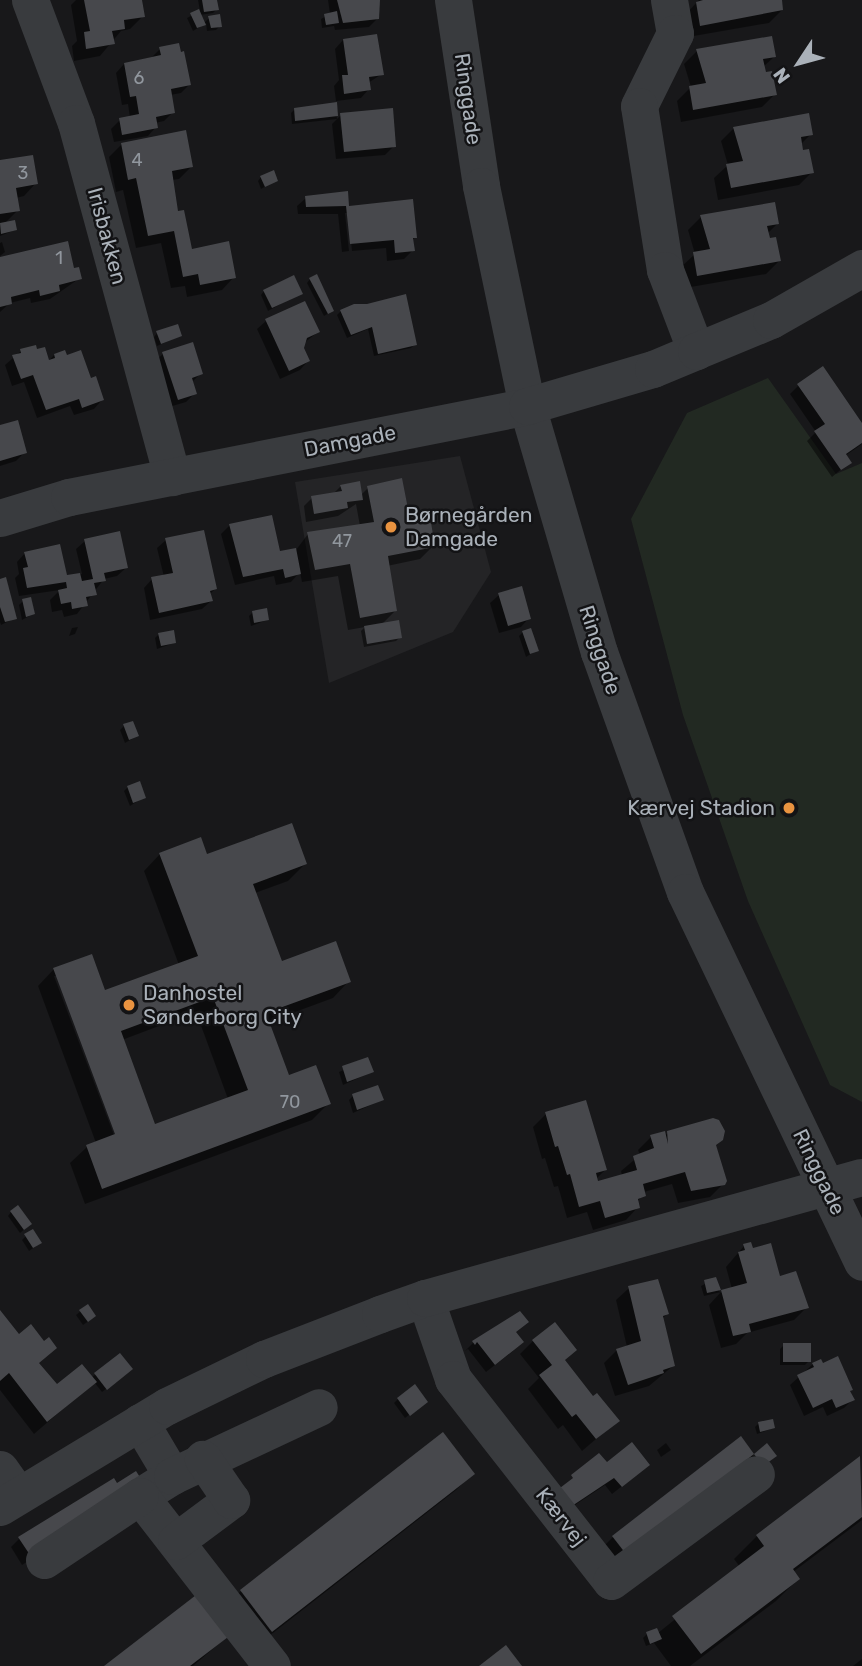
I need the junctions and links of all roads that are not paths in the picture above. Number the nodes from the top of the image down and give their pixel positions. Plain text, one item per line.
1 (30, 0) edge
2 (453, 0) edge
3 (669, 0) edge
4 (862, 268) edge
5 (696, 351) junction
6 (527, 407) junction
7 (172, 477) junction
8 (0, 518) edge
9 (862, 1177) edge
10 (826, 1187) junction
11 (862, 1262) edge
12 (425, 1298) junction
13 (319, 1407) dead end
14 (140, 1422) junction
15 (188, 1468) junction
16 (755, 1474) dead end
17 (6, 1491) edge
18 (140, 1496) junction
19 (176, 1541) junction
20 (44, 1560) dead end
21 (272, 1666) edge

1 - 7 street, Irisbakken
2 - 6 street, Ringgade
3 - 5 street
4 - 5 street, Damgade
5 - 6 street, Damgade
6 - 7 street, Damgade
6 - 10 street, Ringgade
7 - 8 street, Damgade
9 - 10 street
10 - 11 street, Ringgade
10 - 12 street
12 - 14 street
12 - 16 street, Kærvej
13 - 15 street
14 - 15 street
14 - 17 street
15 - 18 street
15 - 19 street
18 - 19 street
18 - 20 street
19 - 21 street

